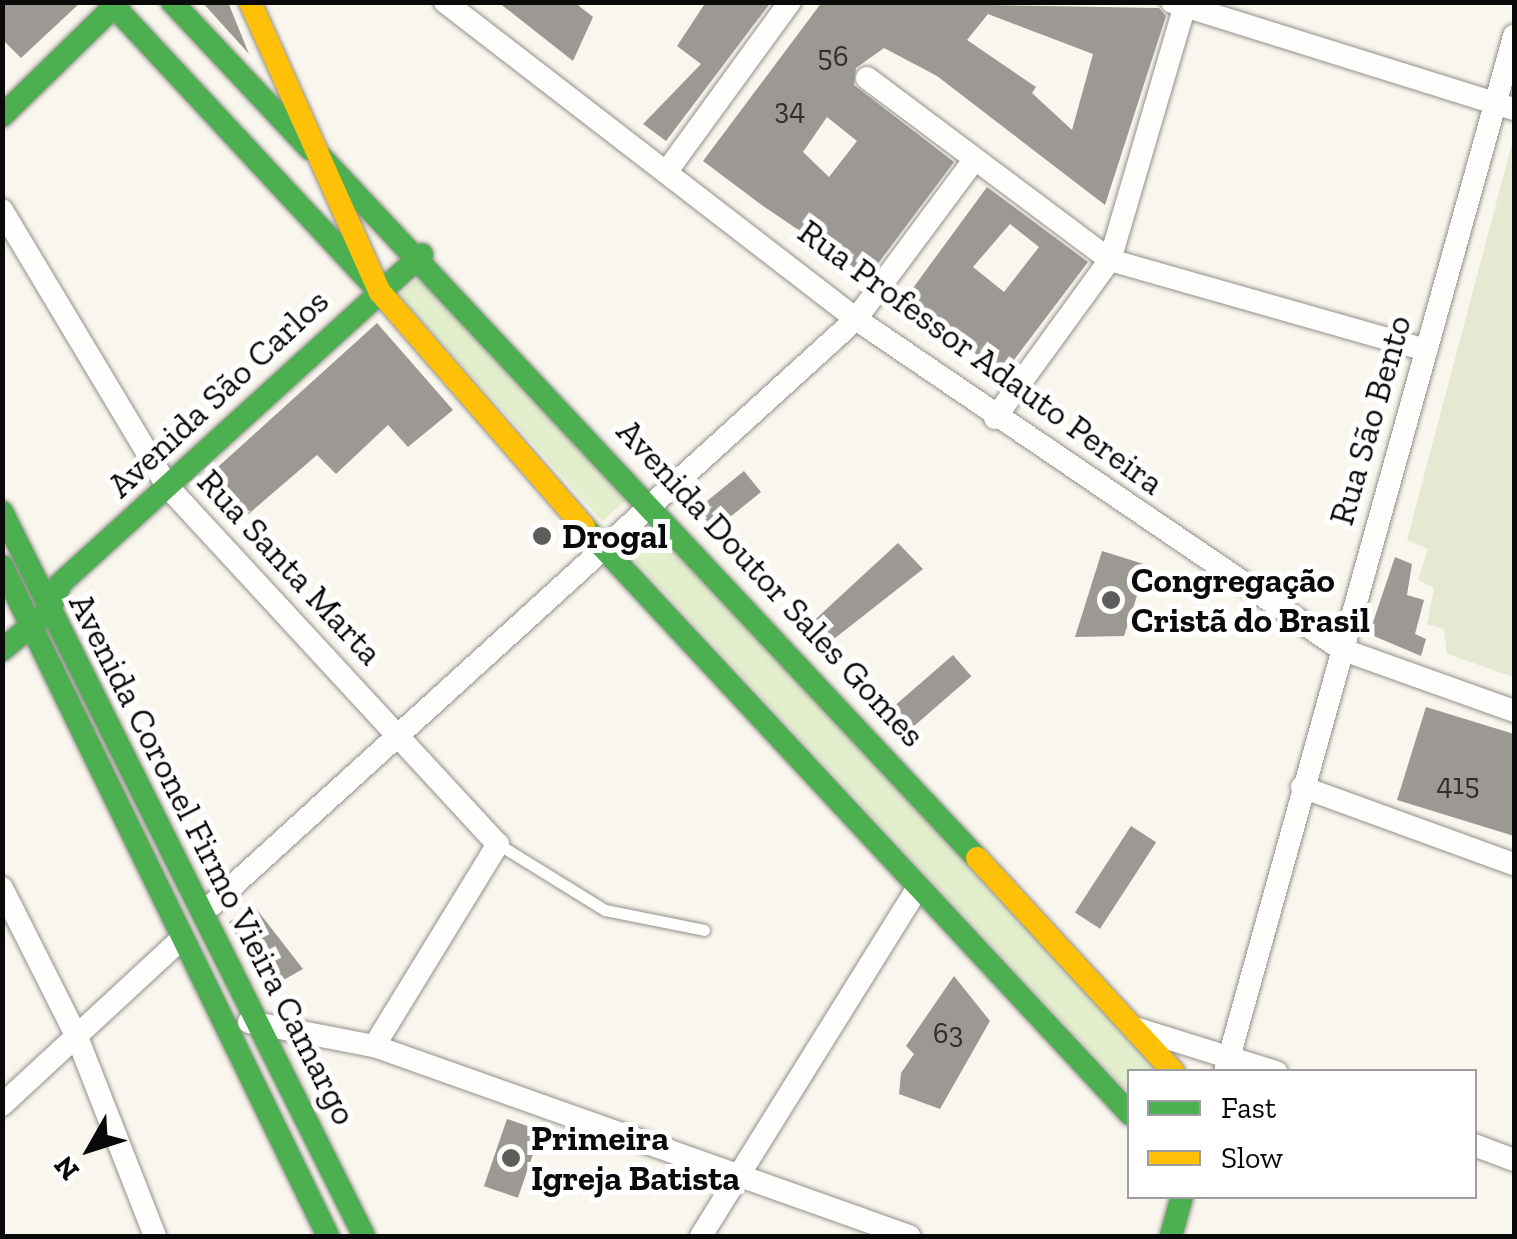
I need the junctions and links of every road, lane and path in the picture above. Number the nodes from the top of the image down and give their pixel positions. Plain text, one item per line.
1 (172, 2) edge
2 (250, 2) edge
3 (272, 2) edge
4 (445, 2) edge
5 (790, 2) edge
6 (114, 4) edge
7 (1181, 4) edge
8 (1514, 36) edge
9 (867, 78) dead end
10 (1505, 106) edge
11 (2, 116) edge
12 (310, 149) junction
13 (972, 163) junction
14 (670, 167) junction
15 (347, 176) junction
16 (2, 210) edge
17 (422, 255) junction
18 (1110, 260) junction
19 (380, 292) junction
20 (856, 319) junction
21 (1426, 350) junction
22 (995, 418) junction
23 (168, 488) junction
24 (648, 502) junction
25 (2, 512) edge
26 (600, 544) junction
27 (2, 566) edge
28 (50, 594) junction
29 (26, 616) junction
30 (2, 625) edge
31 (1341, 649) junction
32 (2, 650) edge
33 (1514, 711) edge
34 (393, 731) junction
35 (1302, 787) junction
36 (498, 844) junction
37 (1514, 864) edge
38 (2, 888) edge
39 (918, 888) junction
40 (205, 911) junction
41 (704, 930) dead end
42 (179, 940) junction
43 (254, 1019) junction
44 (1134, 1028) junction
45 (228, 1035) junction
46 (77, 1037) junction
47 (374, 1046) junction
48 (1226, 1062) edge
49 (1171, 1069) edge
50 (1261, 1069) edge
51 (2, 1105) edge
52 (1127, 1111) edge
53 (1477, 1146) edge
54 (1514, 1160) edge
55 (736, 1176) junction
56 (1181, 1199) edge
57 (154, 1236) edge
58 (328, 1236) edge
59 (364, 1236) edge
60 (700, 1236) edge
61 (910, 1236) edge
62 (1171, 1236) edge

1 - 12 main road, Avenida Doutor Sales Gomes
2 - 12 main road
3 - 15 main road
4 - 14 street, Rua Professor Adauto Pereira
5 - 14 street
6 - 11 main road
6 - 19 main road, Avenida Doutor Sales Gomes
7 - 10 street
7 - 18 street
8 - 10 street, Rua São Bento
9 - 13 street
10 - 21 street, Rua São Bento
12 - 15 main road, Avenida Doutor Sales Gomes
12 - 19 main road, Avenida Doutor Sales Gomes
13 - 18 street
13 - 20 street
14 - 20 street, Rua Professor Adauto Pereira
15 - 17 main road, Avenida Doutor Sales Gomes
16 - 23 street, Rua Santa Marta
17 - 19 main road, Avenida São Carlos
17 - 24 main road, Avenida Doutor Sales Gomes
18 - 21 street
18 - 22 street
19 - 23 main road, Avenida São Carlos
19 - 26 main road, Avenida Doutor Sales Gomes
20 - 22 street, Rua Professor Adauto Pereira
20 - 24 street
21 - 31 street, Rua São Bento
22 - 31 street, Rua Professor Adauto Pereira
23 - 28 main road, Avenida São Carlos
23 - 34 street, Rua Santa Marta
24 - 26 street
24 - 44 main road, Avenida Doutor Sales Gomes
25 - 28 main road, Avenida Coronel Firmo Vieira Camargo
26 - 34 street
26 - 39 main road, Avenida Doutor Sales Gomes
27 - 29 main road, Avenida Coronel Firmo Vieira Camargo
28 - 29 main road, Avenida São Carlos
28 - 40 main road, Avenida Coronel Firmo Vieira Camargo
29 - 30 main road
29 - 32 main road
29 - 42 main road, Avenida Coronel Firmo Vieira Camargo
31 - 33 street, Rua Professor Adauto Pereira
31 - 35 street, Rua São Bento
34 - 36 street, Rua Santa Marta
34 - 40 street
35 - 37 street
35 - 48 street, Rua São Bento
36 - 41 lane
36 - 47 street
38 - 46 street
39 - 52 main road, Avenida Doutor Sales Gomes
39 - 55 street
40 - 43 main road, Avenida Coronel Firmo Vieira Camargo
42 - 45 main road, Avenida Coronel Firmo Vieira Camargo
42 - 46 street
43 - 45 street
43 - 47 street
43 - 59 main road, Avenida Coronel Firmo Vieira Camargo
44 - 48 street
44 - 49 main road, Avenida Doutor Sales Gomes
45 - 58 main road, Avenida Coronel Firmo Vieira Camargo
46 - 51 street
46 - 57 street
47 - 55 street
48 - 50 street
53 - 54 street
55 - 60 street
55 - 61 street
56 - 62 main road

